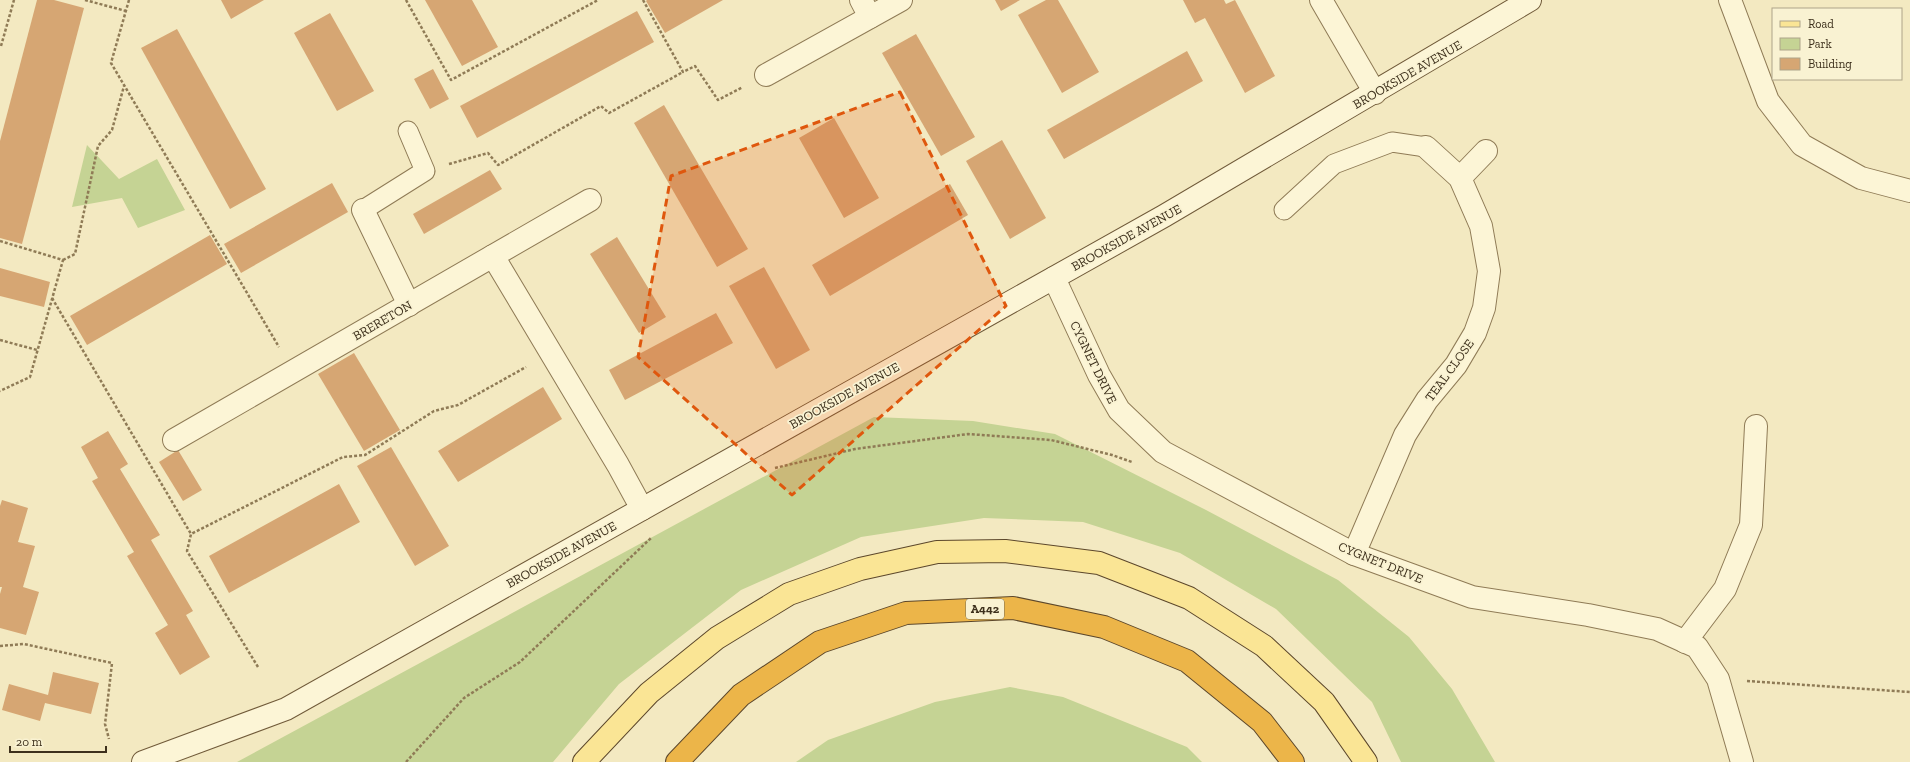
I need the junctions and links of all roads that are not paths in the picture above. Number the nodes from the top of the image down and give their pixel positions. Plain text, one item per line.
1 (901, 0) edge
2 (1321, 0) edge
3 (1530, 0) edge
4 (1730, 0) edge
5 (865, 9) edge
6 (766, 75) road end
7 (1375, 93) junction
8 (408, 132) dead end
9 (1426, 147) joint
10 (1486, 151) dead end
11 (1460, 178) junction
12 (1910, 191) edge
13 (590, 200) dead end
14 (363, 210) joint
15 (1284, 210) dead end
16 (493, 256) junction
17 (1054, 278) junction
18 (409, 304) junction
19 (1756, 426) dead end
20 (174, 440) dead end
21 (642, 508) junction
22 (1354, 554) junction
23 (1685, 642) junction
24 (143, 762) edge
25 (584, 762) edge
26 (677, 762) edge
27 (1293, 762) edge
28 (1366, 762) edge
29 (1742, 762) edge

1 - 5 street
2 - 7 street
3 - 7 street, BROOKSIDE AVENUE
4 - 12 street
5 - 6 street
7 - 17 street, BROOKSIDE AVENUE
8 - 14 lane
9 - 11 street, TEAL CLOSE
9 - 15 lane
10 - 11 street
11 - 22 street, TEAL CLOSE
13 - 16 street, BRERETON
14 - 18 street
16 - 18 street, BRERETON
16 - 21 street
17 - 21 street, BROOKSIDE AVENUE
17 - 22 street, CYGNET DRIVE
18 - 20 street, BRERETON
19 - 23 street
21 - 24 street, BROOKSIDE AVENUE
22 - 23 street, CYGNET DRIVE
23 - 29 street, CYGNET DRIVE
25 - 28 main road
26 - 27 highway, A442

